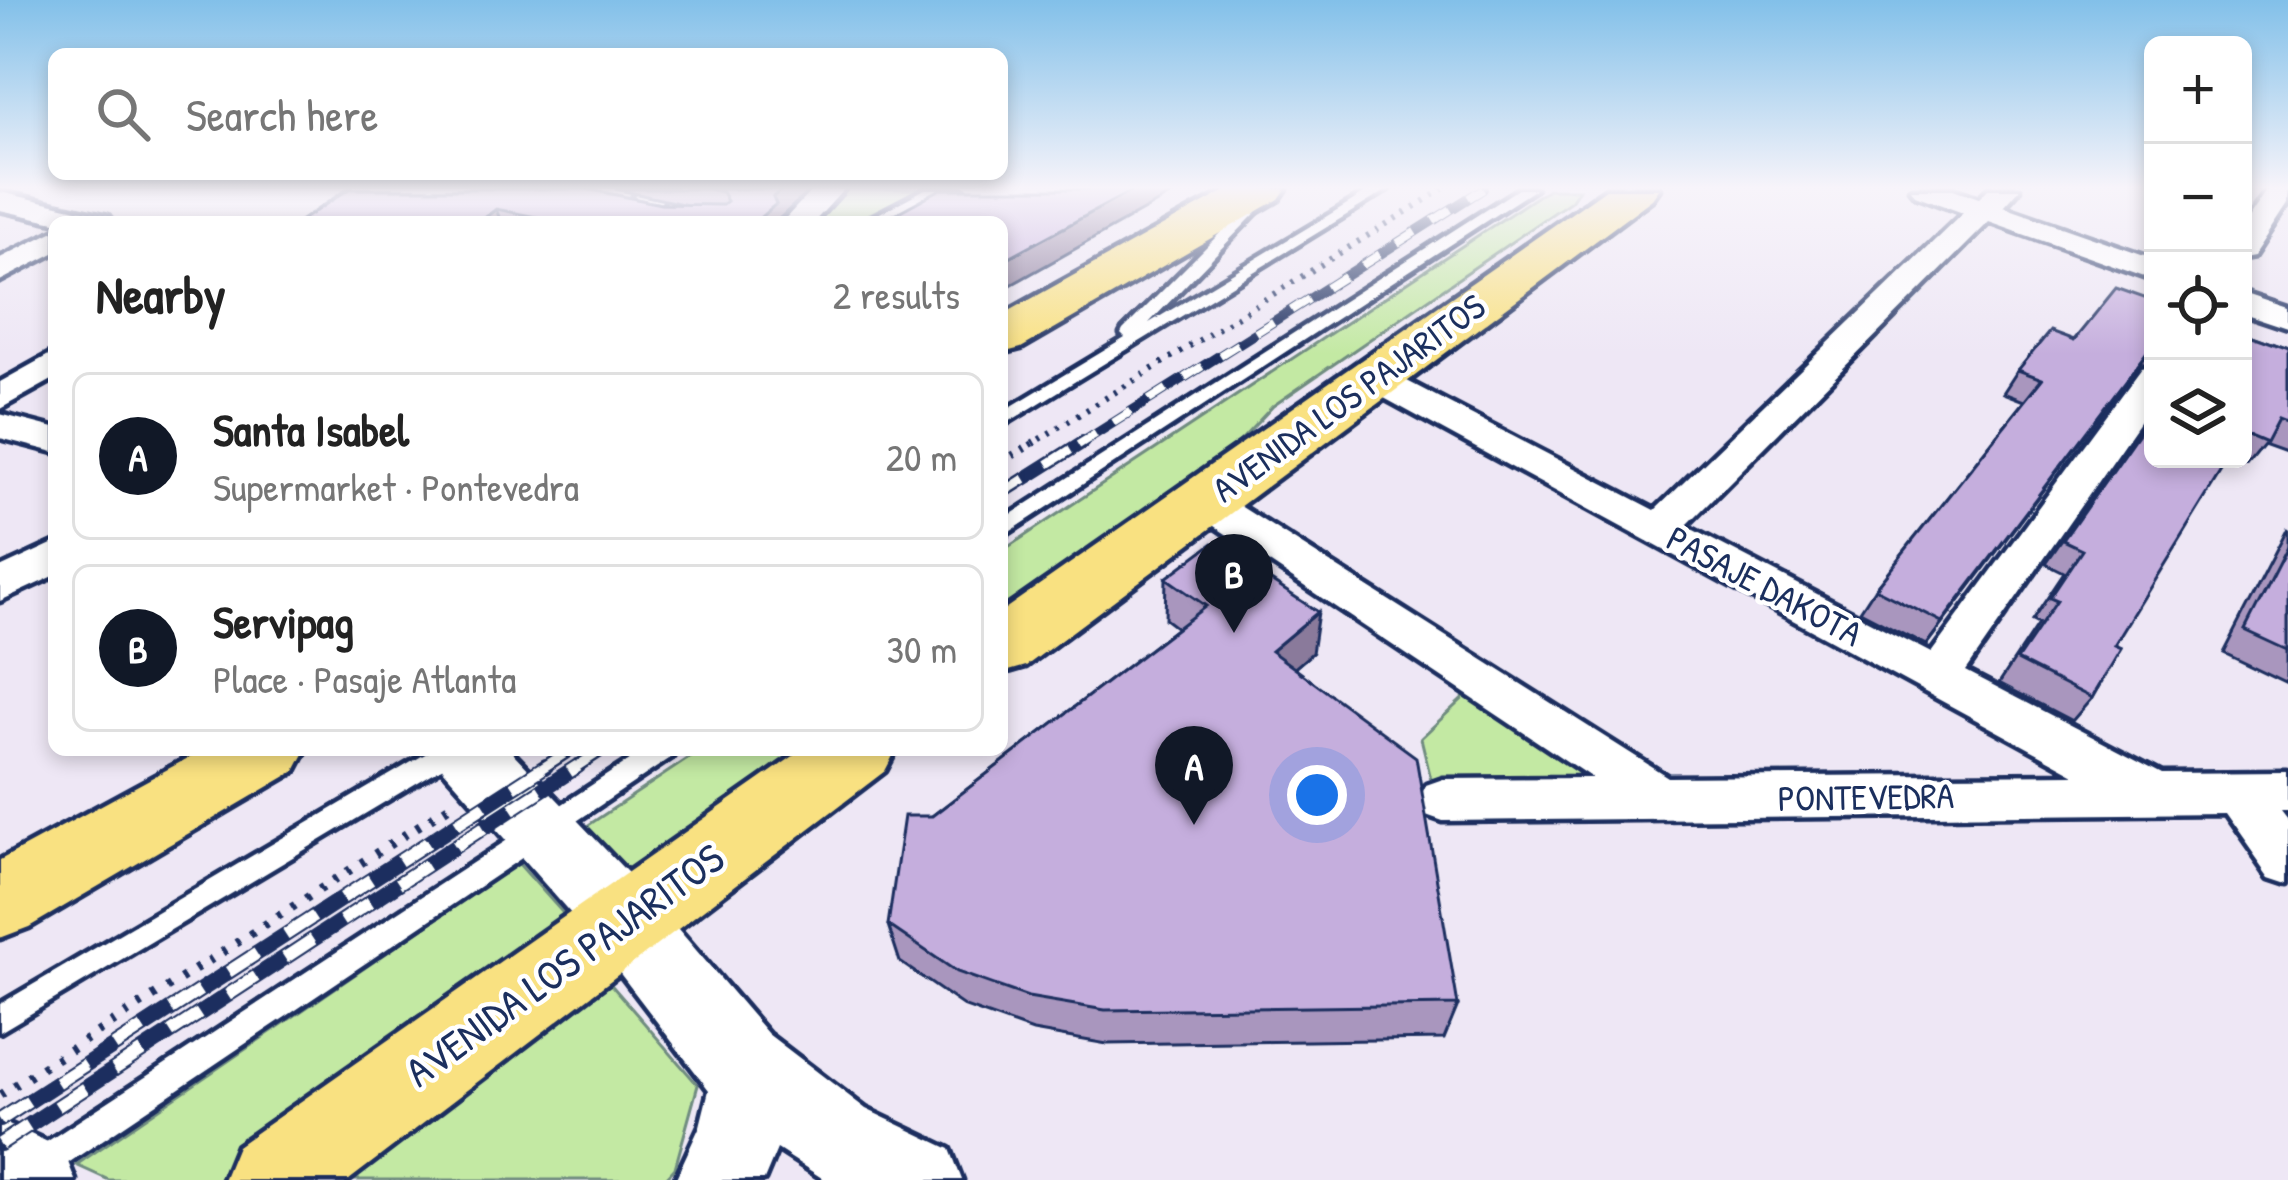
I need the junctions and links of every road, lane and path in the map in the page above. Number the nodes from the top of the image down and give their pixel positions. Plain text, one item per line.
1 (47, 244) edge
2 (1163, 244) edge
3 (1214, 244) edge
4 (1292, 244) edge
5 (1354, 244) edge
6 (1443, 244) edge
7 (1544, 244) edge
8 (1949, 244) edge
9 (2095, 244) edge
10 (2144, 266) edge
11 (0, 271) edge
12 (2252, 305) edge
13 (2288, 318) edge
14 (1010, 325) edge
15 (1105, 358) junction
16 (48, 367) edge
17 (1373, 378) junction
18 (2144, 389) edge
19 (0, 398) edge
20 (1008, 416) edge
21 (0, 426) edge
22 (48, 438) edge
23 (1008, 458) edge
24 (1204, 501) junction
25 (1008, 526) edge
26 (1659, 529) junction
27 (48, 561) edge
28 (0, 586) edge
29 (1008, 643) edge
30 (1938, 677) junction
31 (258, 756) edge
32 (655, 756) edge
33 (851, 756) edge
34 (471, 759) edge
35 (2238, 792) junction
36 (2288, 792) edge
37 (2156, 793) junction
38 (1661, 798) junction
39 (1443, 800) dead end
40 (542, 830) junction
41 (2288, 861) edge
42 (0, 901) edge
43 (623, 920) junction
44 (0, 1019) edge
45 (754, 1076) junction
46 (0, 1094) edge
47 (18, 1174) edge
48 (271, 1180) edge
49 (718, 1180) edge
50 (919, 1180) edge

1 - 11 street
2 - 14 main road
3 - 15 lane
4 - 15 lane
5 - 23 path
6 - 25 lane
7 - 17 main road, AVENIDA LOS PAJARITOS
8 - 26 street
9 - 10 street
12 - 13 street
15 - 20 lane
16 - 19 street
17 - 24 main road, AVENIDA LOS PAJARITOS
17 - 26 street, PASAJE DAKOTA
18 - 30 street
21 - 22 street
24 - 29 main road, AVENIDA LOS PAJARITOS
24 - 38 street
26 - 30 street, PASAJE DAKOTA
27 - 28 street
30 - 37 street, PASAJE DAKOTA
31 - 42 main road
32 - 40 lane
33 - 43 main road, AVENIDA LOS PAJARITOS
34 - 40 street
34 - 44 lane
34 - 46 path
35 - 36 street, PONTEVEDRA
35 - 37 street, PONTEVEDRA
35 - 41 street
37 - 38 street, PONTEVEDRA
38 - 39 street, PONTEVEDRA
40 - 43 street
40 - 47 lane
43 - 45 street
43 - 48 main road, AVENIDA LOS PAJARITOS
45 - 49 street
45 - 50 street

